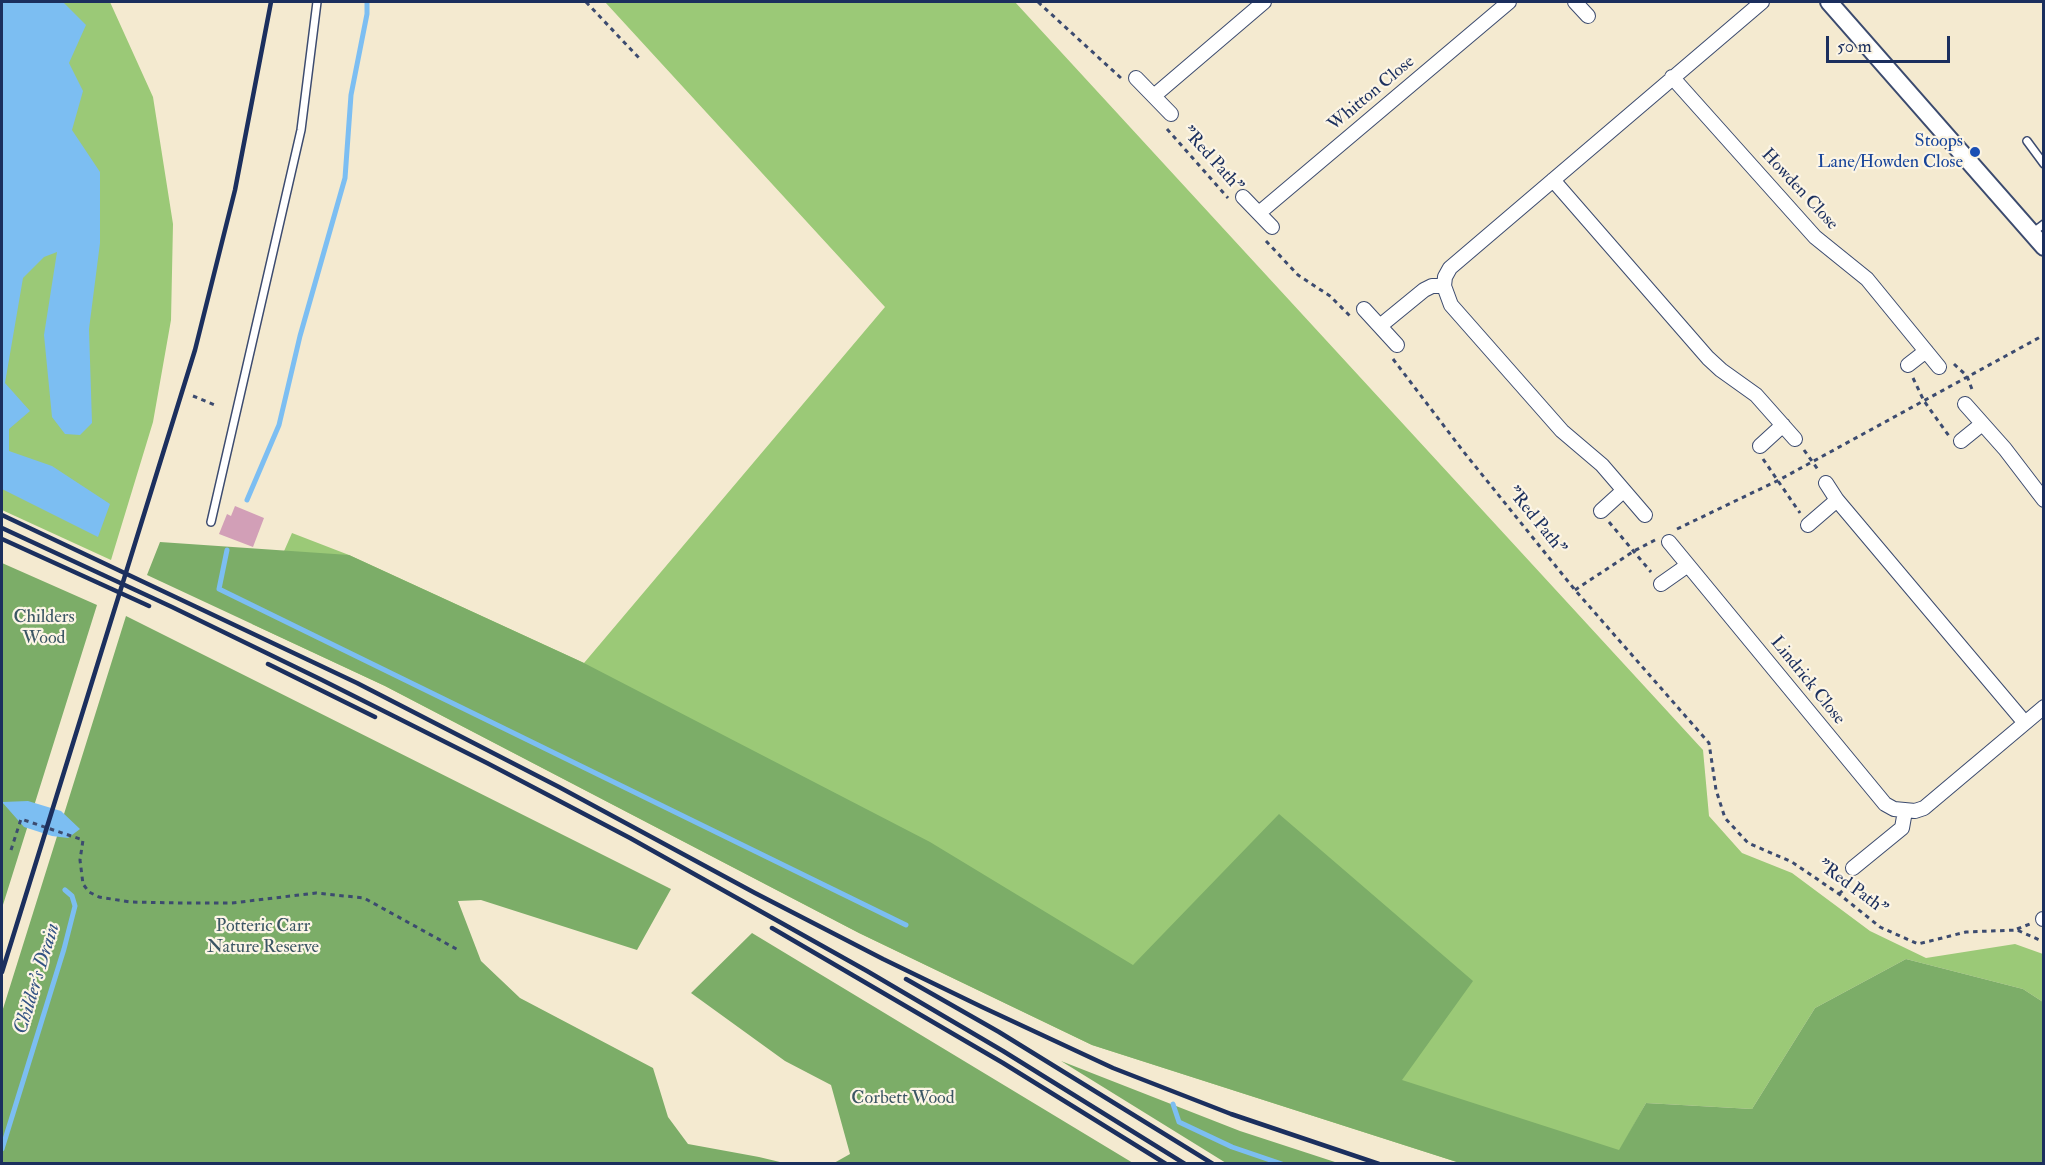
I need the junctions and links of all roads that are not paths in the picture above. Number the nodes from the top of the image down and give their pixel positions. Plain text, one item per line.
1 (316, 2) edge
2 (1264, 2) edge
3 (1509, 2) edge
4 (1575, 2) edge
5 (1762, 2) edge
6 (1829, 2) edge
7 (1588, 16) dead end
8 (1672, 77) junction
9 (1132, 81) road end
10 (1155, 95) junction
11 (1171, 114) dead end
12 (2027, 141) dead end
13 (2043, 164) edge
14 (1553, 180) junction
15 (1238, 201) road end
16 (1259, 213) junction
17 (1272, 227) dead end
18 (2038, 229) edge
19 (2043, 247) edge
20 (1444, 286) junction
21 (1364, 309) dead end
22 (1380, 326) junction
23 (1926, 351) junction
24 (1394, 352) road end
25 (1908, 365) road end
26 (1939, 366) road end
27 (1965, 404) road end
28 (1982, 424) junction
29 (1783, 425) junction
30 (1795, 439) road end
31 (1961, 441) road end
32 (1760, 446) road end
33 (1826, 483) road end
34 (1623, 491) junction
35 (1837, 500) junction
36 (2043, 500) edge
37 (1601, 511) road end
38 (1645, 515) dead end
39 (212, 522) dead end
40 (1808, 525) road end
41 (1667, 538) road end
42 (1688, 565) junction
43 (1661, 584) road end
44 (2043, 707) edge
45 (2025, 723) junction
46 (1905, 811) junction
47 (1853, 868) dead end

1 - 39 lane
2 - 10 street
3 - 16 street, Whitton Close
4 - 7 street
5 - 8 street
6 - 18 street
8 - 14 street
8 - 23 street, Howden Close
9 - 10 street
10 - 11 street
12 - 13 lane
14 - 20 street
14 - 29 street
15 - 16 street
16 - 17 street
18 - 19 street
20 - 22 street
20 - 34 street
21 - 22 street
22 - 24 street
23 - 25 street
23 - 26 street, Howden Close
27 - 28 street
28 - 31 street
28 - 36 street
29 - 30 street
29 - 32 street
33 - 35 street
34 - 37 street
34 - 38 street
35 - 40 street
35 - 45 street
41 - 42 street, Lindrick Close
42 - 43 street
42 - 46 street, Lindrick Close
44 - 45 street
45 - 46 street
46 - 47 street

